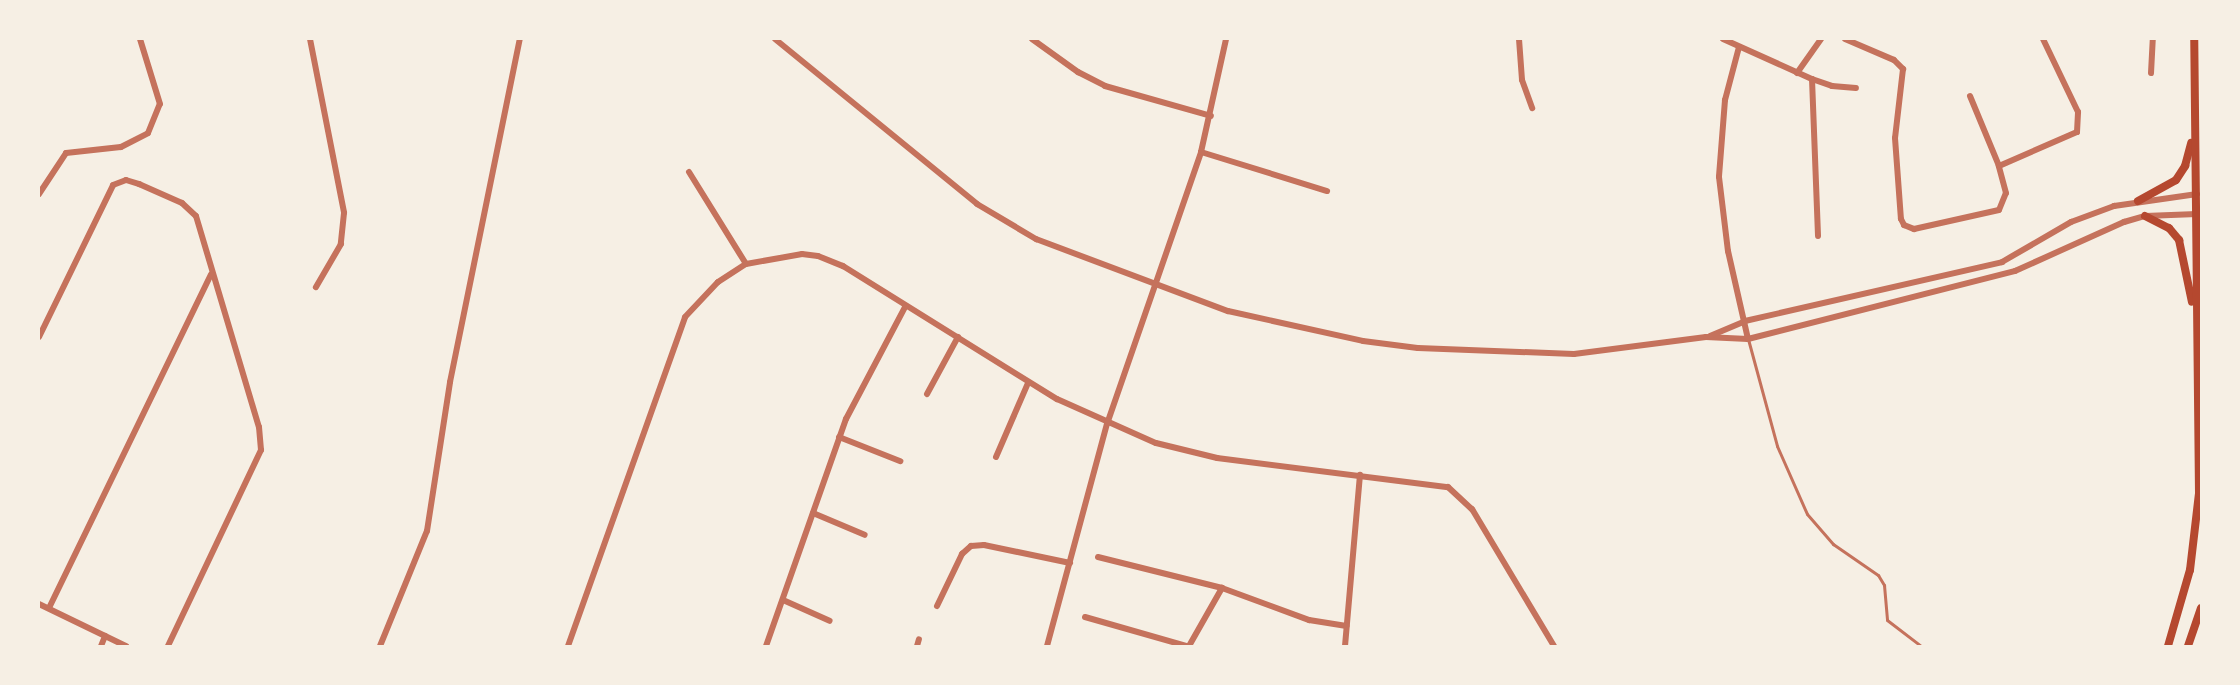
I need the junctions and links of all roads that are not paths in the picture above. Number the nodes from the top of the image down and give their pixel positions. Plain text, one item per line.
1 (140, 39) edge
2 (310, 39) edge
3 (520, 39) edge
4 (775, 39) edge
5 (1032, 39) edge
6 (1226, 39) edge
7 (1519, 39) edge
8 (1723, 39) edge
9 (1821, 39) edge
10 (1845, 39) edge
11 (2043, 39) edge
12 (2152, 39) edge
13 (2194, 39) edge
14 (1739, 47) junction
15 (1797, 73) junction
16 (2151, 73) dead end
17 (1812, 79) junction
18 (1856, 88) dead end
19 (1970, 96) dead end
20 (1532, 108) dead end
21 (1211, 116) junction
22 (2194, 129) junction
23 (1201, 152) junction
24 (1999, 166) junction
25 (689, 172) dead end
26 (45, 185) junction
27 (1327, 191) dead end
28 (39, 194) edge
29 (2197, 194) junction
30 (39, 199) edge
31 (2138, 201) junction
32 (2198, 214) junction
33 (2145, 216) junction
34 (1818, 236) dead end
35 (746, 264) junction
36 (212, 273) junction
37 (316, 287) dead end
38 (1157, 287) junction
39 (905, 307) junction
40 (1745, 321) junction
41 (39, 337) edge
42 (958, 337) junction
43 (1706, 337) junction
44 (2197, 338) junction
45 (1748, 339) junction
46 (1028, 383) junction
47 (927, 393) dead end
48 (1107, 424) junction
49 (839, 437) junction
50 (996, 457) dead end
51 (900, 461) dead end
52 (1360, 475) junction
53 (813, 513) junction
54 (865, 535) dead end
55 (1098, 557) dead end
56 (1070, 563) junction
57 (1222, 588) junction
58 (783, 600) junction
59 (39, 604) edge
60 (937, 606) dead end
61 (49, 608) junction
62 (2201, 608) edge
63 (1085, 617) dead end
64 (830, 621) dead end
65 (1347, 626) junction
66 (105, 636) junction
67 (919, 639) dead end
68 (100, 646) edge
69 (126, 646) edge
70 (168, 646) edge
71 (380, 646) edge
72 (568, 646) edge
73 (766, 646) edge
74 (917, 646) edge
75 (1047, 646) edge
76 (1188, 646) edge
77 (1345, 646) edge
78 (1554, 646) edge
79 (1921, 646) edge
80 (2168, 646) edge
81 (2188, 646) edge

1 - 26 street
2 - 37 street
3 - 71 street
4 - 38 street
5 - 21 street
6 - 21 street
7 - 20 street
8 - 14 street
9 - 15 street
10 - 24 street
11 - 24 street
12 - 16 street
13 - 22 main road
14 - 15 street
14 - 40 street
15 - 17 street
17 - 18 street
17 - 34 street
19 - 24 street
21 - 23 street
22 - 29 main road
22 - 31 main road
23 - 27 street
23 - 38 street
25 - 35 street
26 - 28 street
26 - 30 street
29 - 31 street
29 - 32 main road
31 - 40 street
32 - 33 street
32 - 44 main road
33 - 44 main road
33 - 45 street
35 - 39 street
35 - 72 street
36 - 41 street
36 - 61 street
36 - 70 street
38 - 43 street
38 - 48 street
39 - 42 street
39 - 49 street
40 - 43 street
40 - 45 street
42 - 46 street
42 - 47 street
43 - 45 street
44 - 80 main road
45 - 79 lane
46 - 48 street
46 - 50 street
48 - 52 street
48 - 56 street
49 - 51 street
49 - 53 street
52 - 65 street
52 - 78 street
53 - 54 street
53 - 58 street
55 - 57 street
56 - 60 street
56 - 75 street
57 - 65 street
57 - 76 street
58 - 64 street
58 - 73 street
59 - 61 street
61 - 66 street
62 - 81 main road
63 - 76 street
65 - 77 street
66 - 68 street
66 - 69 street
67 - 74 street

